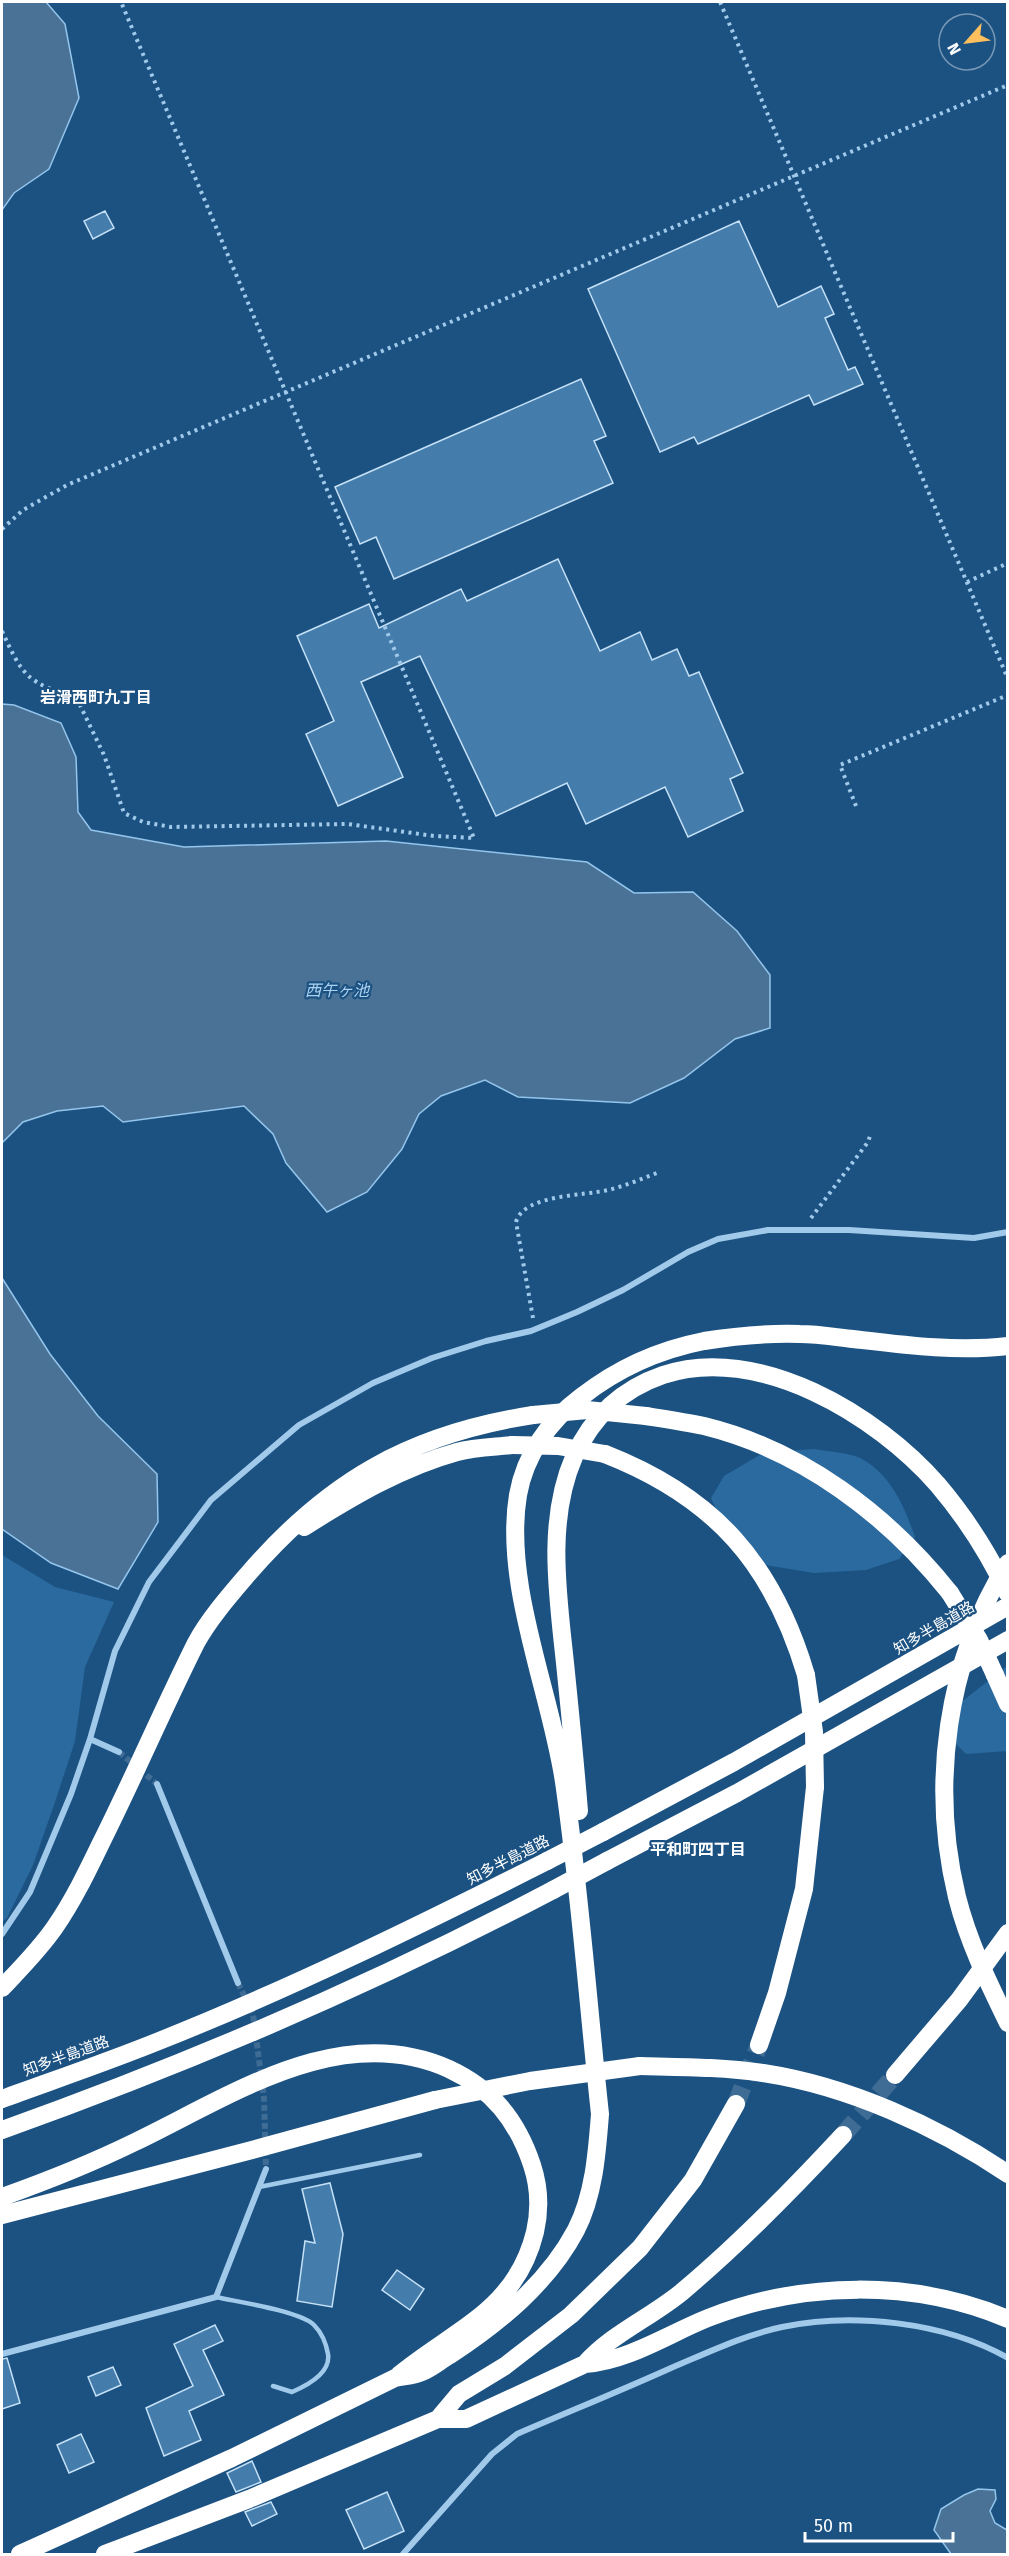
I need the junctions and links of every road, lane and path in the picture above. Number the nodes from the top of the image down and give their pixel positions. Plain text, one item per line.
1 (121, 2) edge
2 (720, 2) edge
3 (1008, 85) edge
4 (794, 174) junction
5 (286, 393) junction
6 (2, 529) edge
7 (1008, 563) edge
8 (967, 582) junction
9 (2, 631) edge
10 (1008, 679) edge
11 (1008, 695) edge
12 (856, 806) dead end
13 (870, 1136) dead end
14 (657, 1173) dead end
15 (809, 1230) junction
16 (1008, 1232) edge
17 (537, 1329) junction
18 (1008, 1346) edge
19 (270, 1549) junction
20 (1000, 1564) edge
21 (1008, 1594) edge
22 (1008, 1606) edge
23 (1008, 1640) edge
24 (1008, 1704) edge
25 (90, 1739) junction
26 (119, 1752) tunnel mouth
27 (157, 1784) tunnel mouth
28 (579, 1910) junction
29 (1008, 1933) edge
30 (2, 1934) edge
31 (238, 1983) tunnel mouth
32 (2, 1988) edge
33 (1008, 2023) edge
34 (759, 2044) tunnel mouth
35 (895, 2075) tunnel mouth
36 (2, 2099) edge
37 (735, 2104) tunnel mouth
38 (2, 2130) edge
39 (843, 2136) tunnel mouth
40 (420, 2155) dead end
41 (266, 2169) tunnel mouth
42 (1008, 2174) edge
43 (258, 2187) junction
44 (2, 2197) edge
45 (2, 2215) edge
46 (216, 2297) junction
47 (1008, 2319) edge
48 (2, 2354) edge
49 (1008, 2358) edge
50 (585, 2364) junction
51 (395, 2378) junction
52 (273, 2386) dead end
53 (438, 2419) junction
54 (20, 2554) edge
55 (105, 2554) edge
56 (403, 2554) edge

1 - 5 path
2 - 4 path
3 - 4 path
4 - 5 path
4 - 8 path
5 - 6 path
5 - 9 path
7 - 8 path
8 - 10 path
11 - 12 path
13 - 15 path
14 - 17 path
15 - 16 street
15 - 17 street
17 - 25 street
18 - 28 highway
19 - 24 highway, bridge
19 - 32 highway
19 - 34 highway, bridge
20 - 21 highway
20 - 28 highway
20 - 33 highway, bridge
22 - 36 highway, 知多半島道路, bridge
23 - 38 highway, bridge
25 - 26 street
25 - 30 street
27 - 31 street
28 - 51 highway
29 - 35 highway
37 - 53 highway
39 - 50 highway
40 - 43 lane
41 - 43 street
42 - 45 highway, bridge
43 - 46 street
44 - 51 highway
46 - 48 street
46 - 52 lane
47 - 50 highway
49 - 56 street
50 - 53 highway
51 - 54 highway
53 - 55 highway

